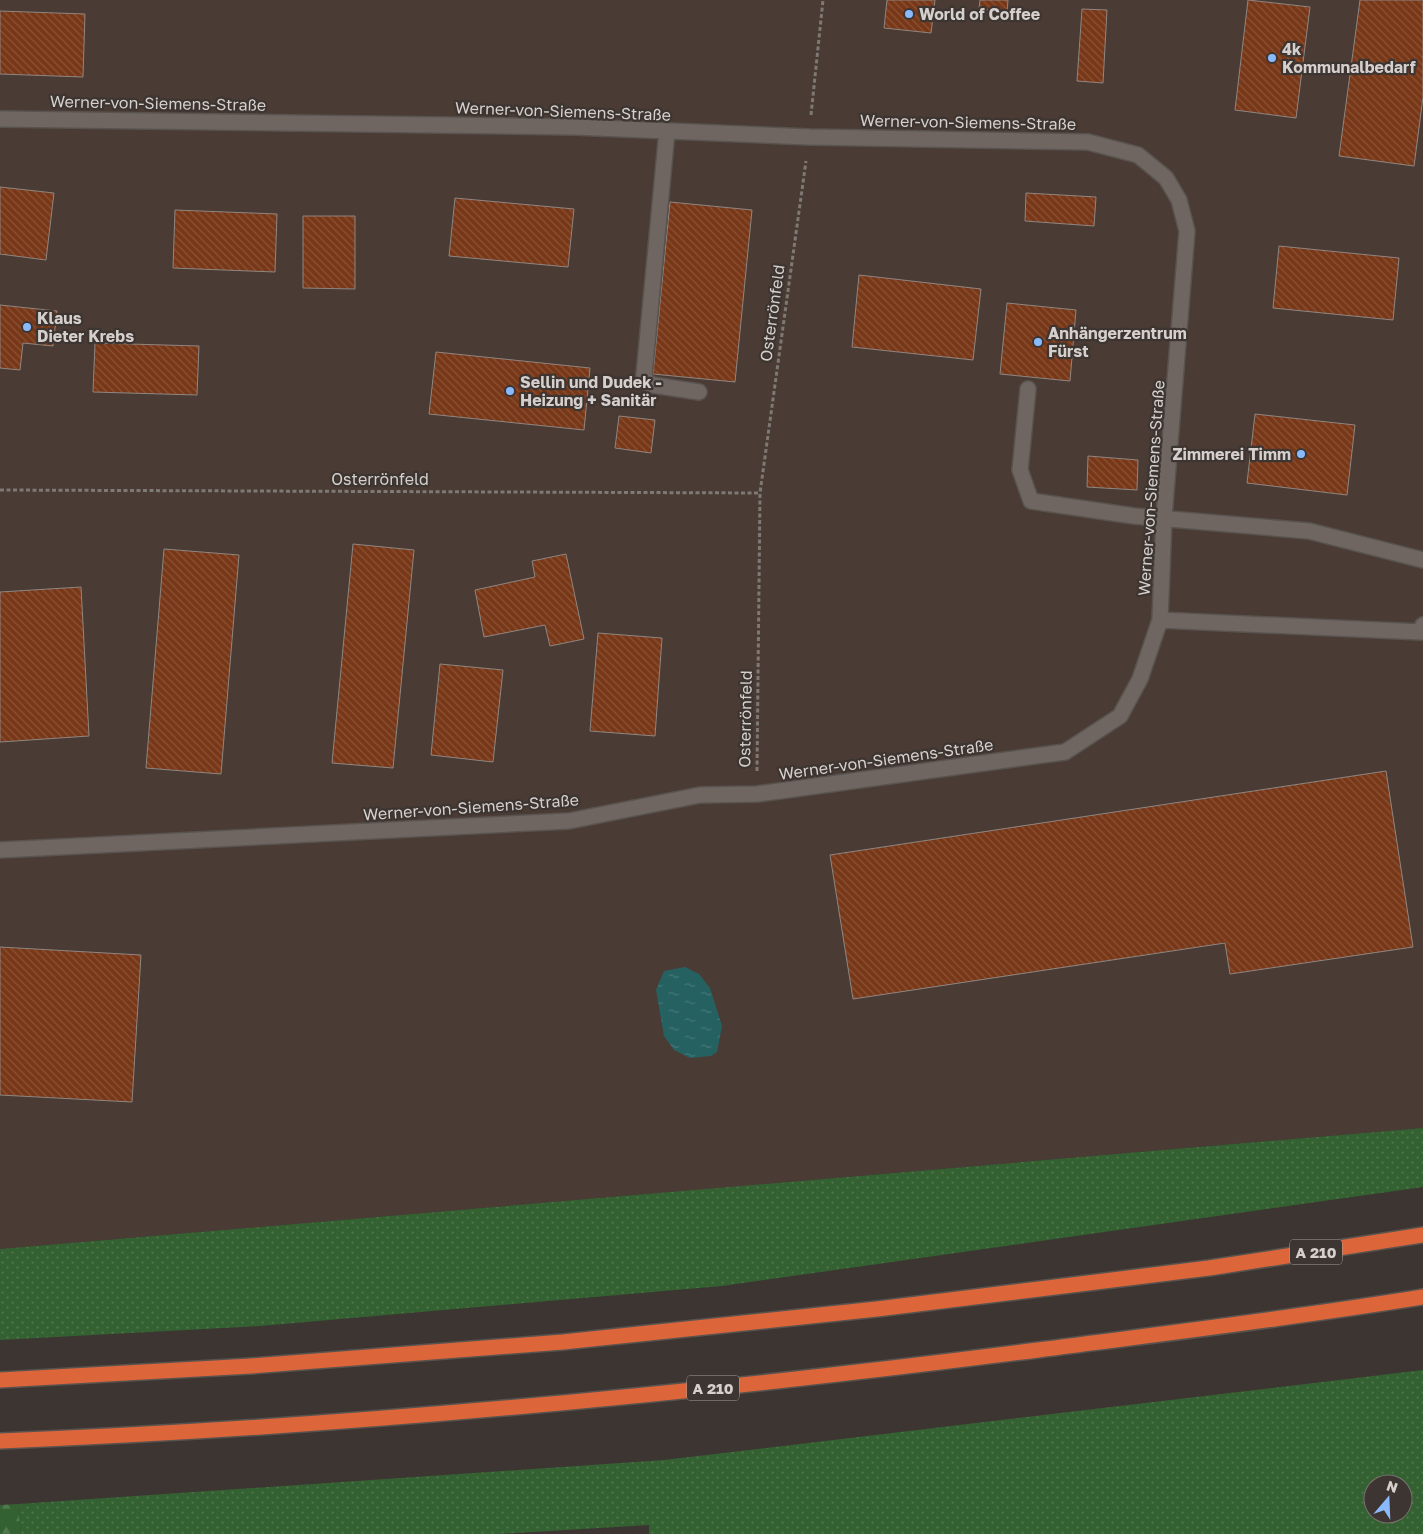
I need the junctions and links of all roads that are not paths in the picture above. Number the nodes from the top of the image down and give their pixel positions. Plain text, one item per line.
1 (0, 119) edge
2 (666, 131) junction
3 (1028, 389) dead end
4 (699, 392) dead end
5 (1164, 517) junction
6 (1423, 560) edge
7 (1160, 620) junction
8 (1423, 625) edge
9 (0, 850) edge
10 (1423, 1235) edge
11 (1423, 1297) edge
12 (0, 1380) edge
13 (0, 1441) edge

1 - 2 street, Werner-von-Siemens-Straße
2 - 4 street
2 - 5 street, Werner-von-Siemens-Straße
3 - 5 street
5 - 6 street
5 - 7 street, Werner-von-Siemens-Straße
7 - 8 street
7 - 9 street, Werner-von-Siemens-Straße
10 - 12 highway, A 210
11 - 13 highway, A 210

